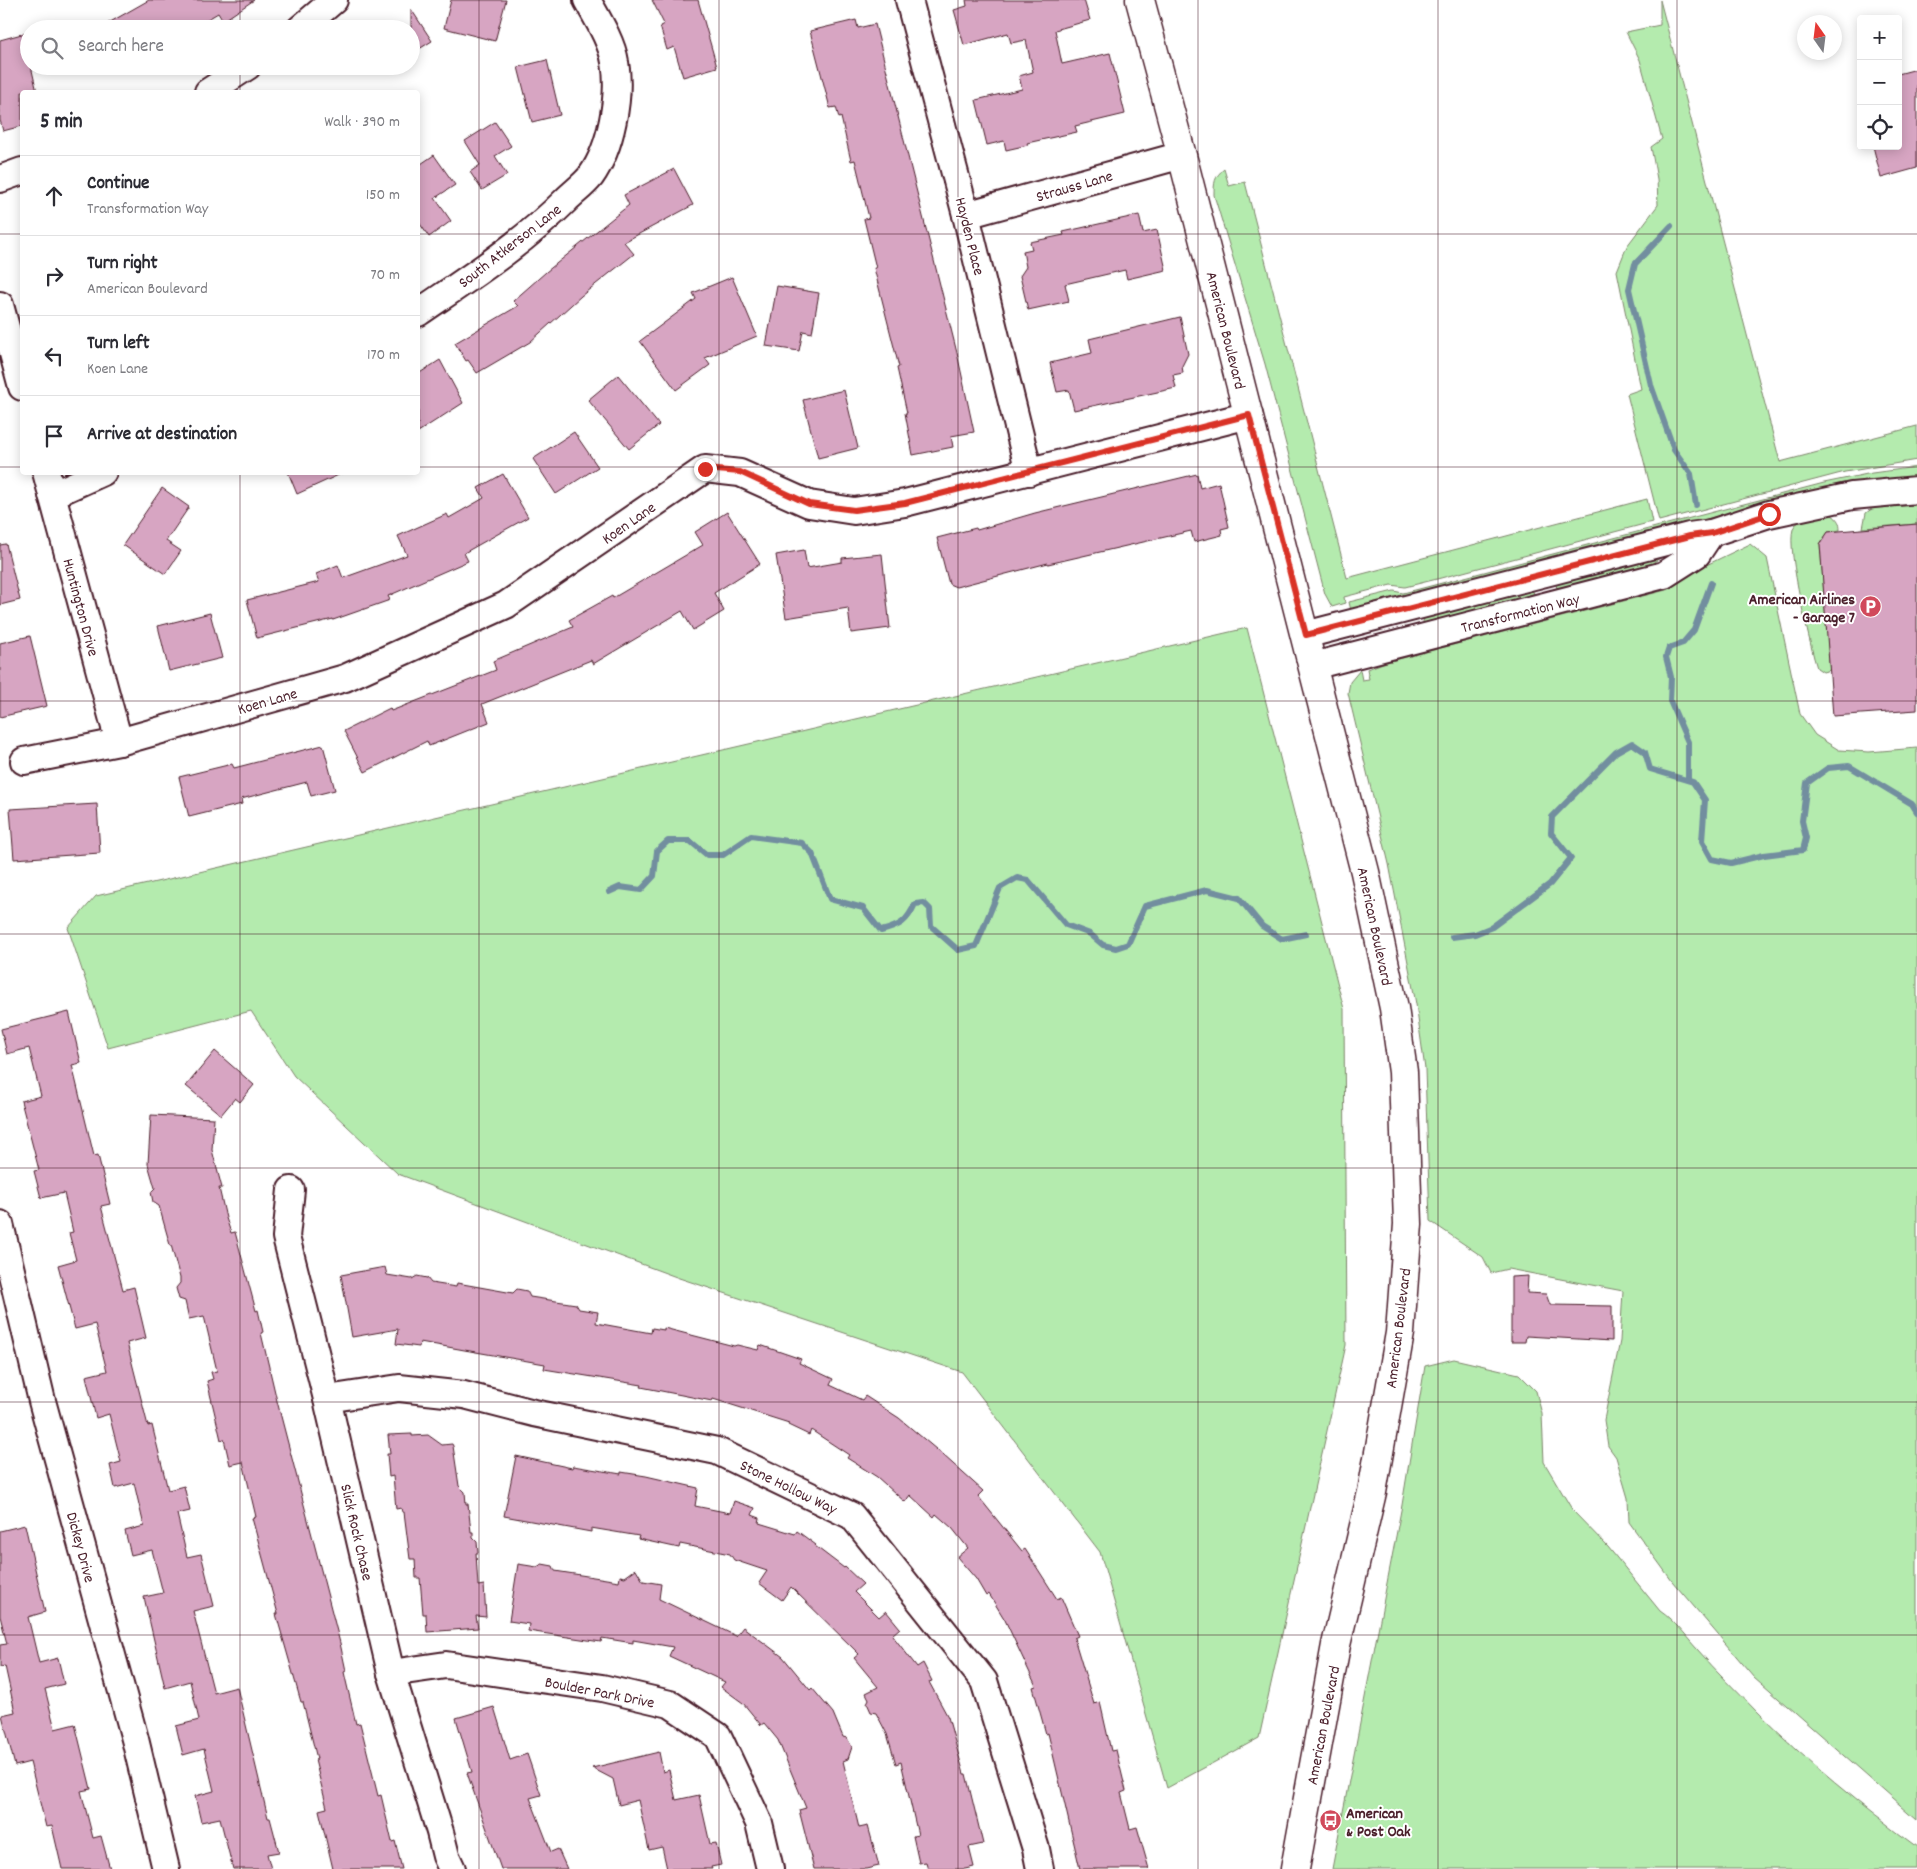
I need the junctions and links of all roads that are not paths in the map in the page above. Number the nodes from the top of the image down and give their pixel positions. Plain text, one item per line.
1 (334, 0) edge
2 (587, 0) edge
3 (909, 0) edge
4 (1140, 0) edge
5 (311, 20) edge
6 (234, 75) edge
7 (211, 90) edge
8 (1182, 155) junction
9 (20, 172) edge
10 (0, 179) edge
11 (966, 216) junction
12 (0, 304) edge
13 (420, 312) edge
14 (20, 379) edge
15 (1249, 415) junction
16 (1029, 472) junction
17 (90, 475) edge
18 (49, 484) edge
19 (1917, 490) edge
20 (1712, 533) junction
21 (1306, 635) junction
22 (1313, 666) junction
23 (119, 742) junction
24 (24, 762) dead end
25 (291, 1190) dead end
26 (0, 1224) edge
27 (327, 1399) junction
28 (391, 1673) junction
29 (166, 1869) edge
30 (452, 1869) edge
31 (770, 1869) edge
32 (1040, 1869) edge
33 (1295, 1869) edge

1 - 5 street
2 - 13 street, South Atkerson Lane
3 - 11 street, Hayden Place
4 - 8 street, American Boulevard
6 - 7 street
8 - 11 street, Strauss Lane
8 - 15 street, American Boulevard
9 - 10 street
11 - 16 street, Hayden Place
12 - 14 street
15 - 16 street, Koen Lane
15 - 21 street, American Boulevard
16 - 23 street, Koen Lane
17 - 18 street
18 - 23 street, Huntington Drive
19 - 20 street, Transformation Way
20 - 21 street, Transformation Way
20 - 22 street, Transformation Way
21 - 22 street, American Boulevard
22 - 33 street, American Boulevard
23 - 24 street, Koen Lane
25 - 27 street, Slick Rock Chase
26 - 29 street, Dickey Drive
27 - 28 street, Slick Rock Chase
27 - 32 street, Stone Hollow Way
28 - 30 street, Slick Rock Chase
28 - 31 street, Boulder Park Drive

